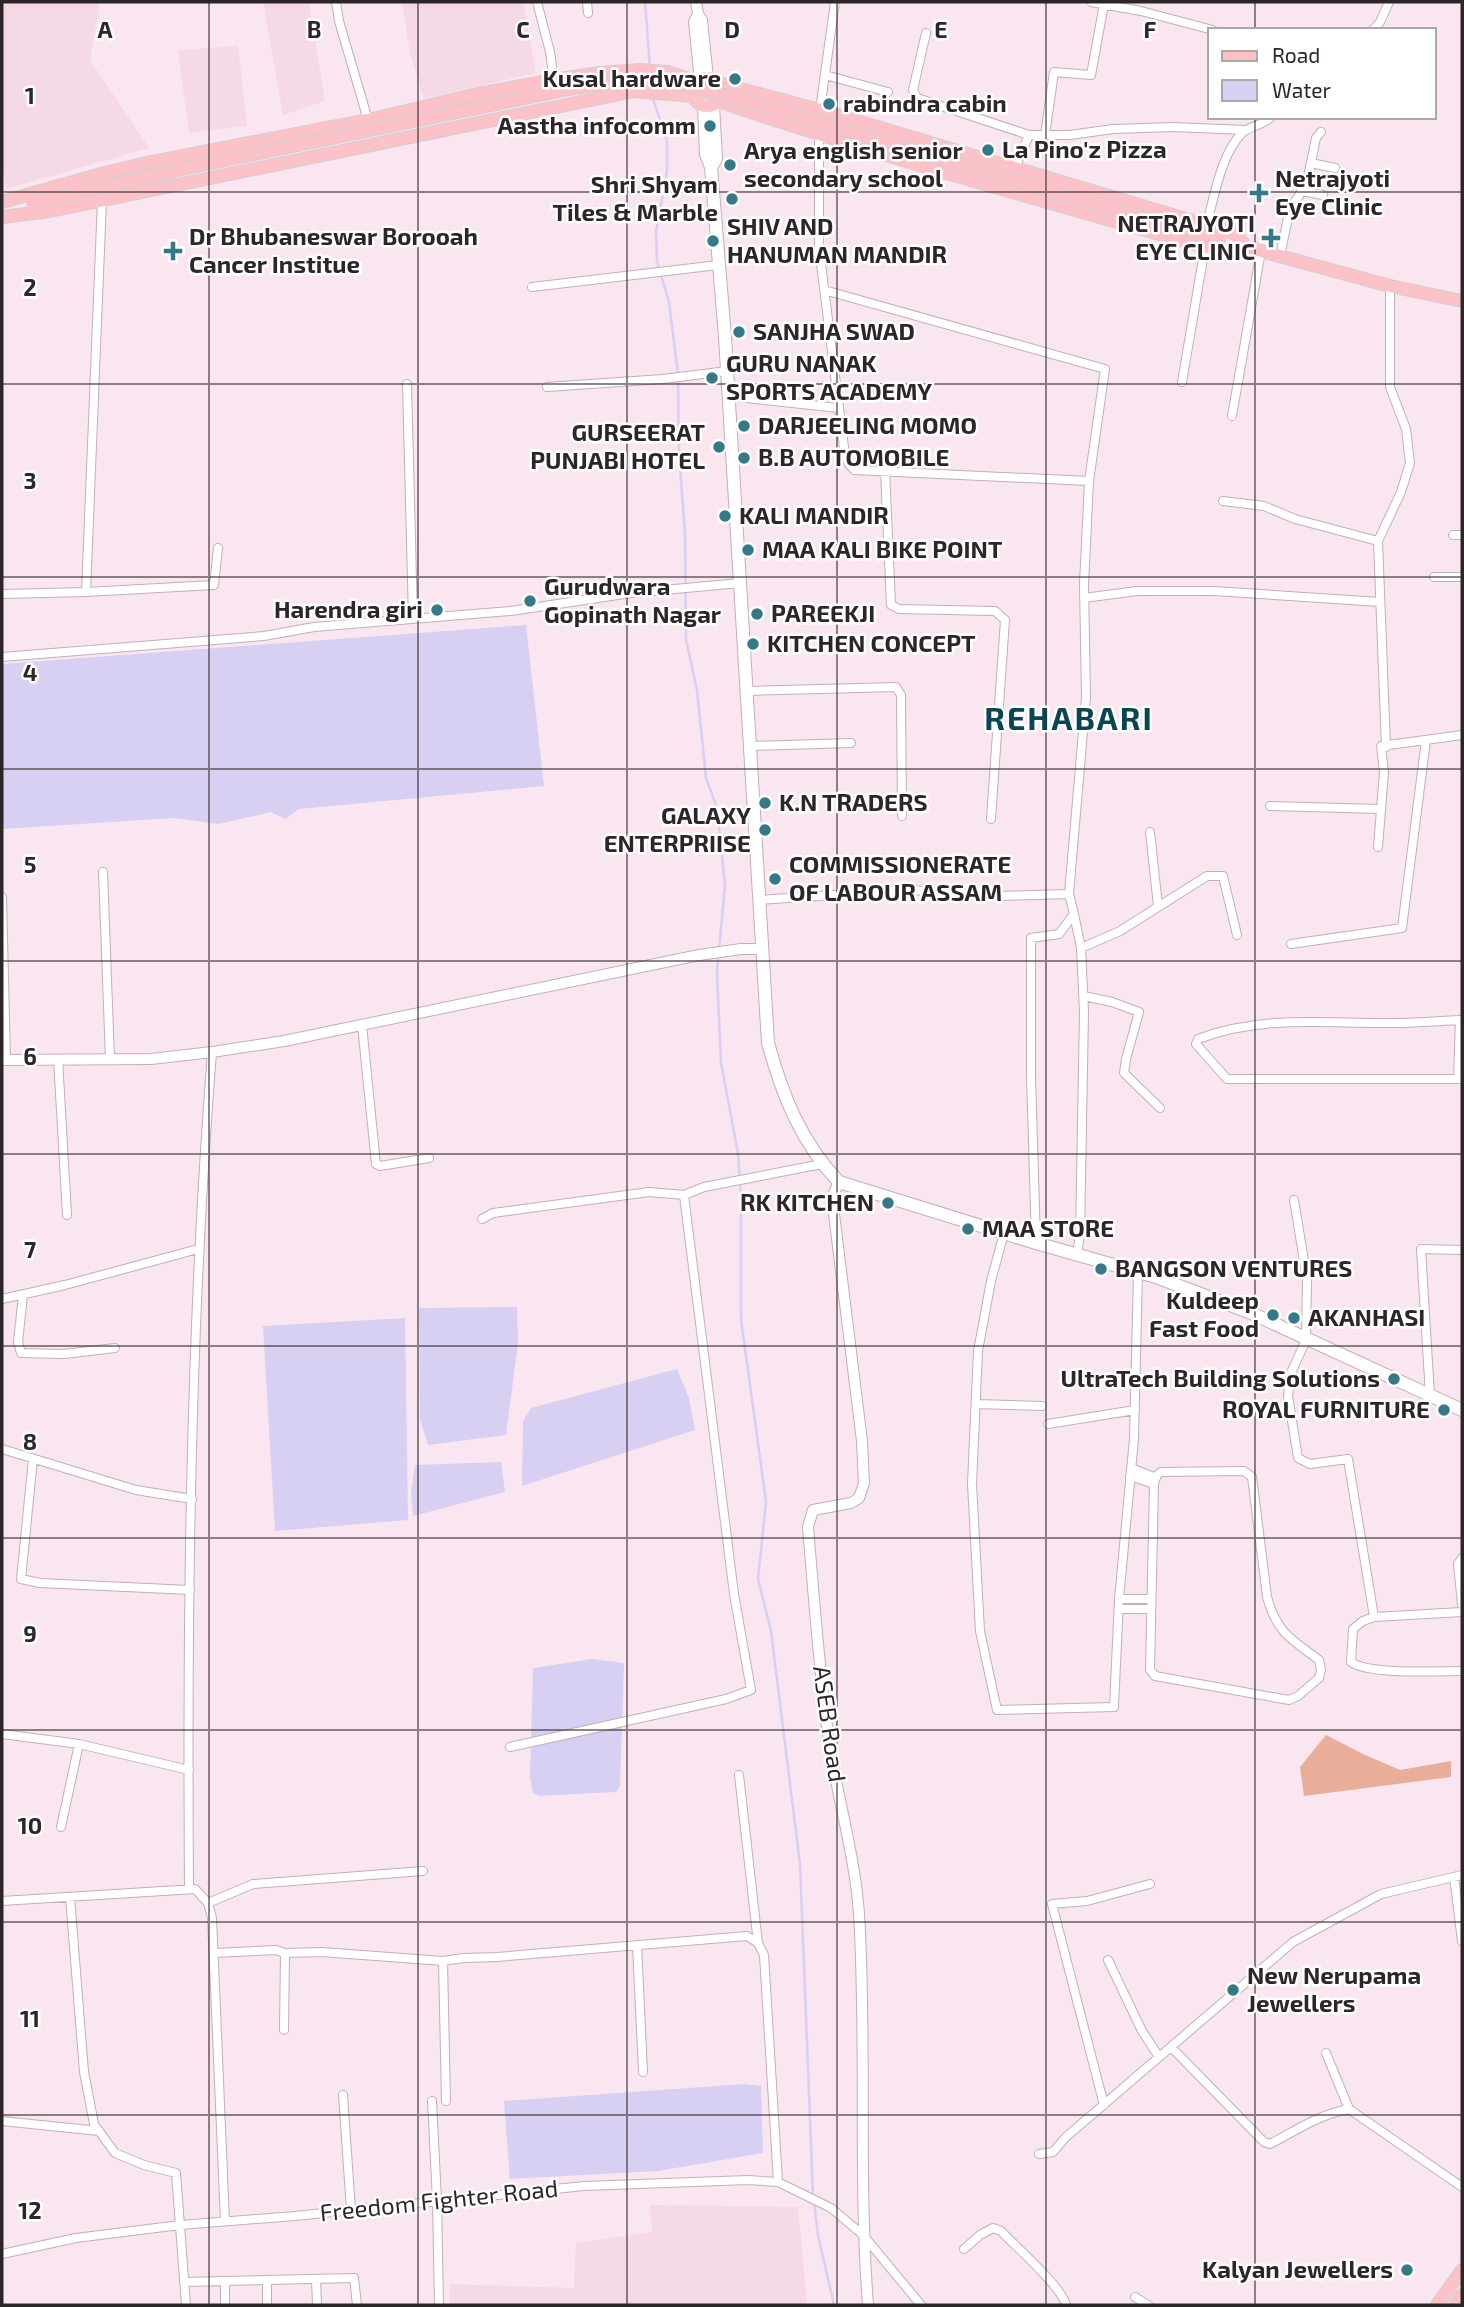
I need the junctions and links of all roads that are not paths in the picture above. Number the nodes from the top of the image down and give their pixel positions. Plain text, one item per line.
1 (337, 2) edge
2 (537, 2) edge
3 (587, 2) edge
4 (696, 2) edge
5 (835, 2) edge
6 (1091, 2) edge
7 (1389, 2) edge
8 (1104, 4) junction
9 (588, 13) dead end
10 (1375, 28) edge
11 (1208, 29) edge
12 (926, 33) dead end
13 (825, 75) junction
14 (554, 80) junction
15 (706, 81) junction
16 (888, 92) dead end
17 (707, 102) junction
18 (820, 110) junction
19 (1269, 119) edge
20 (368, 120) junction
21 (1246, 130) junction
22 (1321, 132) dead end
23 (819, 135) junction
24 (1029, 135) junction
25 (1045, 135) junction
26 (1311, 163) junction
27 (1014, 168) junction
28 (1335, 168) dead end
29 (1302, 191) junction
30 (1323, 195) dead end
31 (18, 198) junction
32 (102, 200) junction
33 (2, 202) edge
34 (32, 203) junction
35 (23, 214) junction
36 (2, 216) edge
37 (1206, 226) junction
38 (1205, 247) junction
39 (1247, 248) junction
40 (1261, 251) junction
41 (1280, 256) junction
42 (718, 265) junction
43 (1390, 286) junction
44 (532, 287) dead end
45 (824, 290) junction
46 (1462, 301) edge
47 (727, 370) junction
48 (1182, 382) dead end
49 (407, 384) dead end
50 (547, 387) dead end
51 (729, 396) junction
52 (838, 408) junction
53 (1232, 416) dead end
54 (885, 470) junction
55 (1088, 481) junction
56 (1223, 500) dead end
57 (1377, 541) junction
58 (218, 548) dead end
59 (1434, 577) dead end
60 (1462, 577) edge
61 (740, 583) junction
62 (86, 592) junction
63 (2, 594) edge
64 (1084, 598) junction
65 (1380, 602) junction
66 (413, 619) junction
67 (2, 657) edge
68 (748, 691) junction
69 (1462, 735) edge
70 (1426, 740) junction
71 (851, 743) dead end
72 (751, 746) junction
73 (1386, 747) junction
74 (1270, 806) dead end
75 (1380, 809) junction
76 (902, 816) dead end
77 (991, 819) dead end
78 (1150, 832) dead end
79 (1378, 847) dead end
80 (103, 872) dead end
81 (1069, 894) junction
82 (2, 897) edge
83 (759, 900) junction
84 (1158, 906) junction
85 (1074, 914) junction
86 (1237, 935) dead end
87 (1291, 944) dead end
88 (1081, 948) junction
89 (762, 949) junction
90 (1084, 996) junction
91 (1461, 1020) edge
92 (362, 1025) junction
93 (212, 1052) junction
94 (58, 1059) junction
95 (110, 1059) junction
96 (4, 1060) edge
97 (1160, 1108) dead end
98 (429, 1158) dead end
99 (822, 1164) junction
100 (839, 1182) junction
101 (684, 1195) junction
102 (1294, 1200) dead end
103 (67, 1215) dead end
104 (482, 1219) dead end
105 (1004, 1233) junction
106 (1036, 1243) junction
107 (198, 1249) junction
108 (1462, 1250) edge
109 (1077, 1255) junction
110 (1138, 1272) junction
111 (23, 1296) junction
112 (2, 1299) edge
113 (1306, 1340) junction
114 (115, 1348) dead end
115 (1430, 1395) junction
116 (976, 1404) junction
117 (1042, 1406) dead end
118 (1135, 1410) junction
119 (1462, 1410) edge
120 (1048, 1424) dead end
121 (2, 1449) edge
122 (33, 1459) junction
123 (1131, 1472) junction
124 (1155, 1481) junction
125 (192, 1499) junction
126 (1462, 1558) edge
127 (190, 1590) junction
128 (1119, 1599) junction
129 (1150, 1604) junction
130 (1462, 1605) edge
131 (1119, 1609) junction
132 (1462, 1612) edge
133 (1374, 1617) junction
134 (1462, 1671) edge
135 (2, 1734) edge
136 (79, 1744) junction
137 (510, 1747) dead end
138 (189, 1770) junction
139 (739, 1775) dead end
140 (61, 1827) dead end
141 (424, 1871) dead end
142 (1458, 1876) edge
143 (1150, 1884) dead end
144 (190, 1889) junction
145 (71, 1896) junction
146 (2, 1901) edge
147 (208, 1903) junction
148 (1462, 1941) edge
149 (758, 1943) junction
150 (637, 1945) junction
151 (214, 1953) junction
152 (285, 1953) junction
153 (1108, 1960) dead end
154 (443, 1961) junction
155 (284, 2030) dead end
156 (1171, 2047) junction
157 (1326, 2053) dead end
158 (1159, 2057) junction
159 (643, 2072) dead end
160 (342, 2095) dead end
161 (432, 2101) dead end
162 (446, 2101) dead end
163 (1104, 2105) junction
164 (1349, 2109) junction
165 (2, 2121) edge
166 (99, 2131) junction
167 (1039, 2154) dead end
168 (778, 2182) junction
169 (1462, 2187) edge
170 (438, 2201) junction
171 (351, 2210) junction
172 (225, 2221) junction
173 (180, 2224) junction
174 (863, 2235) junction
175 (964, 2249) dead end
176 (2, 2254) edge
177 (1462, 2270) edge
178 (316, 2279) junction
179 (267, 2280) junction
180 (184, 2281) junction
181 (225, 2281) junction
182 (1462, 2295) edge
183 (1135, 2297) dead end
184 (186, 2305) edge
185 (225, 2305) edge
186 (267, 2305) edge
187 (317, 2305) edge
188 (357, 2305) edge
189 (439, 2305) edge
190 (868, 2305) edge
191 (922, 2305) edge
192 (1066, 2305) edge
193 (1148, 2305) edge
194 (1437, 2305) edge
195 (1455, 2305) edge

1 - 20 street
2 - 14 street
3 - 9 street
4 - 15 street
5 - 13 street
6 - 8 street
7 - 10 street
8 - 11 street
8 - 25 street
12 - 24 street
13 - 16 street
13 - 18 street
14 - 15 main road
14 - 20 main road
15 - 17 main road
15 - 17 main road
15 - 18 main road
17 - 23 main road
17 - 32 main road
17 - 42 main road
18 - 27 main road
19 - 21 street
20 - 31 main road
21 - 25 street
21 - 37 street
22 - 26 street
23 - 38 main road
23 - 45 street
24 - 25 street
24 - 27 street
26 - 28 street
26 - 29 street
27 - 37 main road
29 - 30 street
29 - 41 street
31 - 33 main road
31 - 34 main road
32 - 35 main road
32 - 62 street
34 - 35 main road
34 - 39 main road, bridge
35 - 36 main road
37 - 39 main road
38 - 39 main road
38 - 48 street
39 - 40 main road
40 - 41 main road
40 - 53 street
41 - 43 main road
42 - 44 street
42 - 47 main road
43 - 46 main road
43 - 57 street
45 - 52 street
45 - 55 street
47 - 50 street
47 - 51 main road
49 - 66 street
51 - 52 street
51 - 61 main road
52 - 54 street
54 - 55 street
54 - 77 street
55 - 64 street
56 - 57 street
57 - 65 street
58 - 62 street
59 - 60 street
61 - 66 street
61 - 68 main road
62 - 63 street
64 - 65 street
64 - 81 street
65 - 73 street
66 - 67 street
68 - 72 main road
68 - 76 street
69 - 70 street
70 - 73 street
70 - 87 street
71 - 72 street
72 - 83 main road
73 - 75 street
74 - 75 street
75 - 79 street
78 - 84 street
80 - 95 street
81 - 83 street
81 - 85 street
82 - 96 street
83 - 89 main road
84 - 86 street
84 - 88 street
85 - 88 street
85 - 106 street
88 - 90 street
89 - 92 street
89 - 99 main road
90 - 97 street
90 - 109 street
91 - 91 street
92 - 93 street
92 - 98 street
93 - 95 street
93 - 107 street
94 - 95 street
94 - 96 street
94 - 103 street
99 - 100 main road
99 - 101 street
100 - 105 main road
100 - 174 street, ASEB Road
101 - 104 street
101 - 137 street
102 - 113 street
105 - 106 main road
105 - 116 street
106 - 109 main road
107 - 111 street
107 - 125 street
108 - 115 street
109 - 110 main road
110 - 113 main road
110 - 118 street
111 - 112 street
111 - 114 street
113 - 115 main road
113 - 133 street
115 - 119 main road
116 - 117 street
116 - 131 street
118 - 120 street
118 - 123 street
121 - 122 street
122 - 125 street
122 - 127 street
123 - 124 street
123 - 128 street
124 - 129 street
124 - 129 street
125 - 127 street
126 - 130 street
127 - 138 street
128 - 129 street
128 - 131 street
129 - 131 street
132 - 133 street
133 - 134 street
135 - 136 street
136 - 138 street
136 - 140 street
138 - 144 street
139 - 149 street
141 - 147 street
142 - 148 street
142 - 156 street
143 - 163 street
144 - 145 street
144 - 147 street
145 - 146 street
145 - 166 street
147 - 151 street
149 - 150 street
149 - 168 street
150 - 154 street
150 - 159 street
151 - 152 street
151 - 172 street
152 - 154 street
152 - 155 street
153 - 158 street
154 - 162 street
156 - 158 street
156 - 164 street
157 - 164 street
158 - 163 street
160 - 171 street
161 - 170 street
163 - 167 street
164 - 169 street
165 - 166 street
166 - 173 street
168 - 170 street, Freedom Fighter Road
168 - 174 street, Freedom Fighter Road
170 - 171 street, Freedom Fighter Road
170 - 189 street
171 - 172 street, Freedom Fighter Road
172 - 173 street, Freedom Fighter Road
173 - 176 street, Freedom Fighter Road
173 - 180 street
174 - 190 street, ASEB Road
174 - 191 street, Freedom Fighter Road
175 - 192 street
177 - 194 main road
178 - 179 street
178 - 187 street
178 - 188 street
179 - 181 street
179 - 186 street
180 - 181 street
180 - 184 street
181 - 185 street
182 - 195 main road
183 - 193 street

